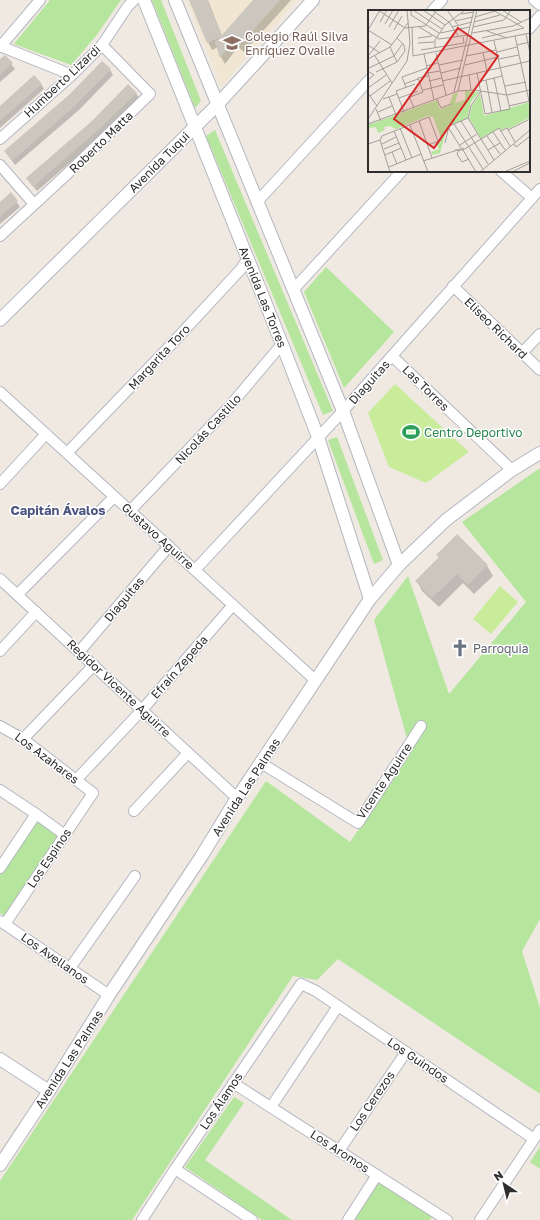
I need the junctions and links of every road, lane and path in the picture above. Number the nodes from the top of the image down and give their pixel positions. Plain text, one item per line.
1 (40, 0) edge
2 (134, 0) edge
3 (144, 0) edge
4 (175, 0) edge
5 (313, 0) edge
6 (442, 0) edge
7 (534, 0) edge
8 (540, 5) edge
9 (433, 10) edge
10 (540, 16) edge
11 (530, 28) edge
12 (102, 45) junction
13 (0, 47) edge
14 (72, 74) junction
15 (368, 81) edge
16 (217, 105) junction
17 (195, 127) junction
18 (0, 139) edge
19 (0, 165) edge
20 (401, 172) edge
21 (502, 172) edge
22 (540, 190) edge
23 (532, 198) junction
24 (257, 202) junction
25 (34, 204) junction
26 (0, 236) edge
27 (248, 258) junction
28 (453, 286) junction
29 (294, 290) junction
30 (0, 320) edge
31 (540, 334) edge
32 (282, 344) junction
33 (522, 353) junction
34 (392, 356) junction
35 (540, 370) edge
36 (0, 392) edge
37 (343, 411) junction
38 (46, 434) junction
39 (318, 437) junction
40 (67, 453) junction
41 (540, 453) edge
42 (512, 470) junction
43 (0, 484) edge
44 (114, 496) junction
45 (130, 511) junction
46 (169, 546) junction
47 (399, 565) junction
48 (195, 570) junction
49 (0, 579) edge
50 (17, 595) junction
51 (370, 598) junction
52 (233, 605) junction
53 (36, 612) junction
54 (0, 651) edge
55 (79, 652) junction
56 (94, 665) junction
57 (315, 680) junction
58 (142, 710) junction
59 (0, 726) edge
60 (421, 726) dead end
61 (23, 739) junction
62 (188, 753) junction
63 (261, 764) junction
64 (76, 780) junction
65 (0, 790) edge
66 (93, 793) joint
67 (237, 798) junction
68 (134, 811) dead end
69 (36, 814) junction
70 (65, 835) junction
71 (0, 868) edge
72 (135, 876) dead end
73 (2, 922) edge
74 (70, 968) junction
75 (301, 984) joint
76 (109, 995) junction
77 (338, 1006) junction
78 (406, 1052) junction
79 (0, 1059) edge
80 (233, 1083) junction
81 (49, 1091) junction
82 (271, 1107) junction
83 (537, 1135) edge
84 (339, 1151) junction
85 (0, 1165) edge
86 (175, 1169) junction
87 (377, 1175) junction
88 (440, 1218) edge
89 (142, 1220) edge
90 (252, 1220) edge
91 (348, 1220) edge
92 (480, 1220) edge

1 - 13 street
2 - 12 street, Humberto Lizardi
3 - 17 street, Avenida Las Torres
4 - 16 street
5 - 16 street, Avenida Tuqui
6 - 9 street
7 - 8 street
10 - 11 street
12 - 14 street, Humberto Lizardi
12 - 25 street, Roberto Matta
13 - 14 street
14 - 18 street, Humberto Lizardi
15 - 24 street
16 - 17 street, Avenida Tuqui
16 - 24 street
17 - 27 street, Avenida Las Torres
17 - 30 street, Avenida Tuqui
19 - 25 street
20 - 29 street
21 - 23 street
22 - 23 street, Diaguitas
23 - 28 street, Diaguitas
24 - 29 street
25 - 26 street, Roberto Matta
27 - 32 street, Avenida Las Torres
27 - 40 street, Margarita Toro
28 - 33 street, Eliseo Richard
28 - 34 street, Diaguitas
29 - 37 street
31 - 33 street
32 - 39 street, Avenida Las Torres
32 - 45 street, Nicolás Castillo
33 - 35 street, Eliseo Richard
34 - 37 street, Diaguitas
34 - 42 street, Las Torres
36 - 38 street, Gustavo Aguirre
37 - 39 street, Diaguitas
37 - 47 street
38 - 40 street, Gustavo Aguirre
38 - 43 street
39 - 48 street, Diaguitas
39 - 51 street, Avenida Las Torres
40 - 44 street, Gustavo Aguirre
41 - 42 street, Avenida Las Palmas
42 - 47 street, Avenida Las Palmas
44 - 45 street, Gustavo Aguirre
44 - 50 street
45 - 46 street, Gustavo Aguirre
46 - 48 street, Gustavo Aguirre
46 - 55 street, Diaguitas
47 - 51 street, Avenida Las Palmas
48 - 52 street, Gustavo Aguirre
49 - 50 street, Regidor Vicente Aguirre
50 - 53 street, Regidor Vicente Aguirre
51 - 57 street, Avenida Las Palmas
52 - 57 street, Gustavo Aguirre
52 - 58 street, Efraín Zepeda
53 - 54 street
53 - 55 street, Regidor Vicente Aguirre
55 - 56 street, Regidor Vicente Aguirre
56 - 58 street, Regidor Vicente Aguirre
56 - 61 street
57 - 63 street, Avenida Las Palmas
58 - 62 street, Regidor Vicente Aguirre
58 - 64 street, Efraín Zepeda
59 - 61 street, Los Azahares
60 - 63 street, Vicente Aguirre
61 - 64 street, Los Azahares
62 - 67 street, Regidor Vicente Aguirre
62 - 68 street
63 - 67 street, Avenida Las Palmas
64 - 66 street, Los Azahares
65 - 69 street
66 - 70 street, Los Espinos
67 - 76 street, Avenida Las Palmas
69 - 70 street
69 - 71 street
70 - 73 street, Los Espinos
72 - 74 street
73 - 74 street, Los Avellanos
74 - 76 street, Los Avellanos
75 - 77 street, Los Guindos
75 - 80 street, Los Álamos
76 - 81 street, Avenida Las Palmas
77 - 78 street, Los Guindos
77 - 82 street
78 - 83 street, Los Guindos
78 - 84 street, Los Cerezos
79 - 81 street
80 - 82 street, Los Aromos
80 - 86 street, Los Álamos
81 - 85 street, Avenida Las Palmas
82 - 84 street, Los Aromos
83 - 92 street
84 - 87 street, Los Aromos
86 - 89 street, Los Álamos
86 - 90 street
87 - 88 street, Los Aromos
87 - 91 street

